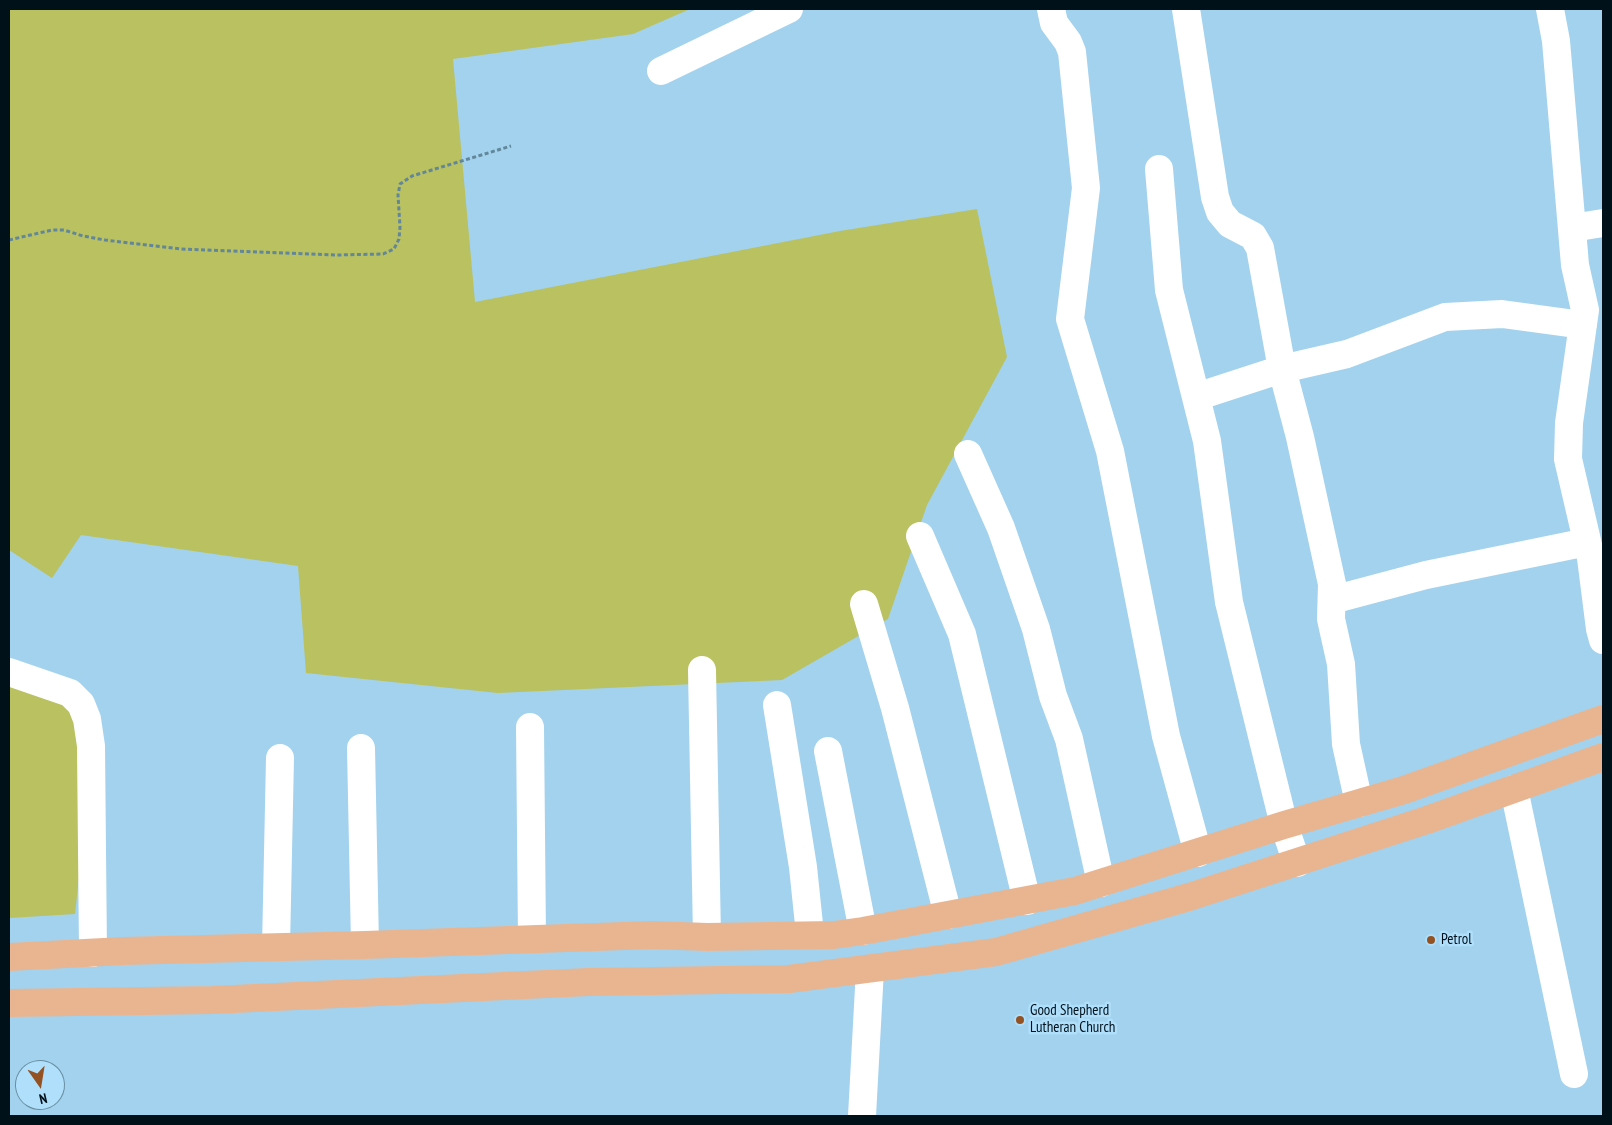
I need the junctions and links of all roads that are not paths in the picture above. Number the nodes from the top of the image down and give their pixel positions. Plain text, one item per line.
1 (789, 9) edge
2 (1051, 9) edge
3 (1186, 9) edge
4 (1550, 9) edge
5 (662, 72) dead end
6 (1159, 168) dead end
7 (1603, 223) edge
8 (1572, 228) junction
9 (1583, 325) junction
10 (1282, 369) junction
11 (1196, 397) junction
12 (968, 454) dead end
13 (920, 536) dead end
14 (1587, 542) junction
15 (1332, 600) junction
16 (864, 604) dead end
17 (1603, 640) edge
18 (702, 670) dead end
19 (9, 672) edge
20 (777, 705) dead end
21 (1603, 720) edge
22 (530, 727) dead end
23 (361, 748) dead end
24 (828, 751) dead end
25 (1603, 757) edge
26 (280, 758) dead end
27 (1514, 789) junction
28 (1358, 803) junction
29 (1284, 825) junction
30 (1198, 853) junction
31 (1297, 862) junction
32 (1101, 883) junction
33 (1027, 901) junction
34 (948, 915) junction
35 (863, 931) junction
36 (810, 934) junction
37 (708, 937) junction
38 (532, 939) junction
39 (365, 945) junction
40 (276, 947) junction
41 (93, 953) junction
42 (9, 957) edge
43 (870, 969) junction
44 (9, 1003) edge
45 (1574, 1074) dead end
46 (862, 1116) edge

1 - 5 street
2 - 30 street
3 - 10 street
4 - 8 street
6 - 11 street
7 - 8 street
8 - 9 street
9 - 10 street
9 - 14 street
10 - 11 street
10 - 15 street
11 - 29 street
12 - 32 street
13 - 33 street
14 - 15 street
14 - 17 street
15 - 28 street
16 - 34 street
18 - 37 street
19 - 41 street
20 - 36 street
21 - 28 main road
22 - 38 street
23 - 39 street
24 - 35 street
25 - 27 main road
26 - 40 street
27 - 31 main road
27 - 45 street
28 - 29 main road
29 - 30 main road
29 - 31 street
30 - 32 main road
31 - 43 main road
32 - 33 main road
33 - 34 main road
34 - 35 main road
35 - 36 main road
36 - 37 main road
37 - 38 main road
38 - 39 main road
39 - 40 main road
40 - 41 main road
41 - 42 main road
43 - 44 main road
43 - 46 street

